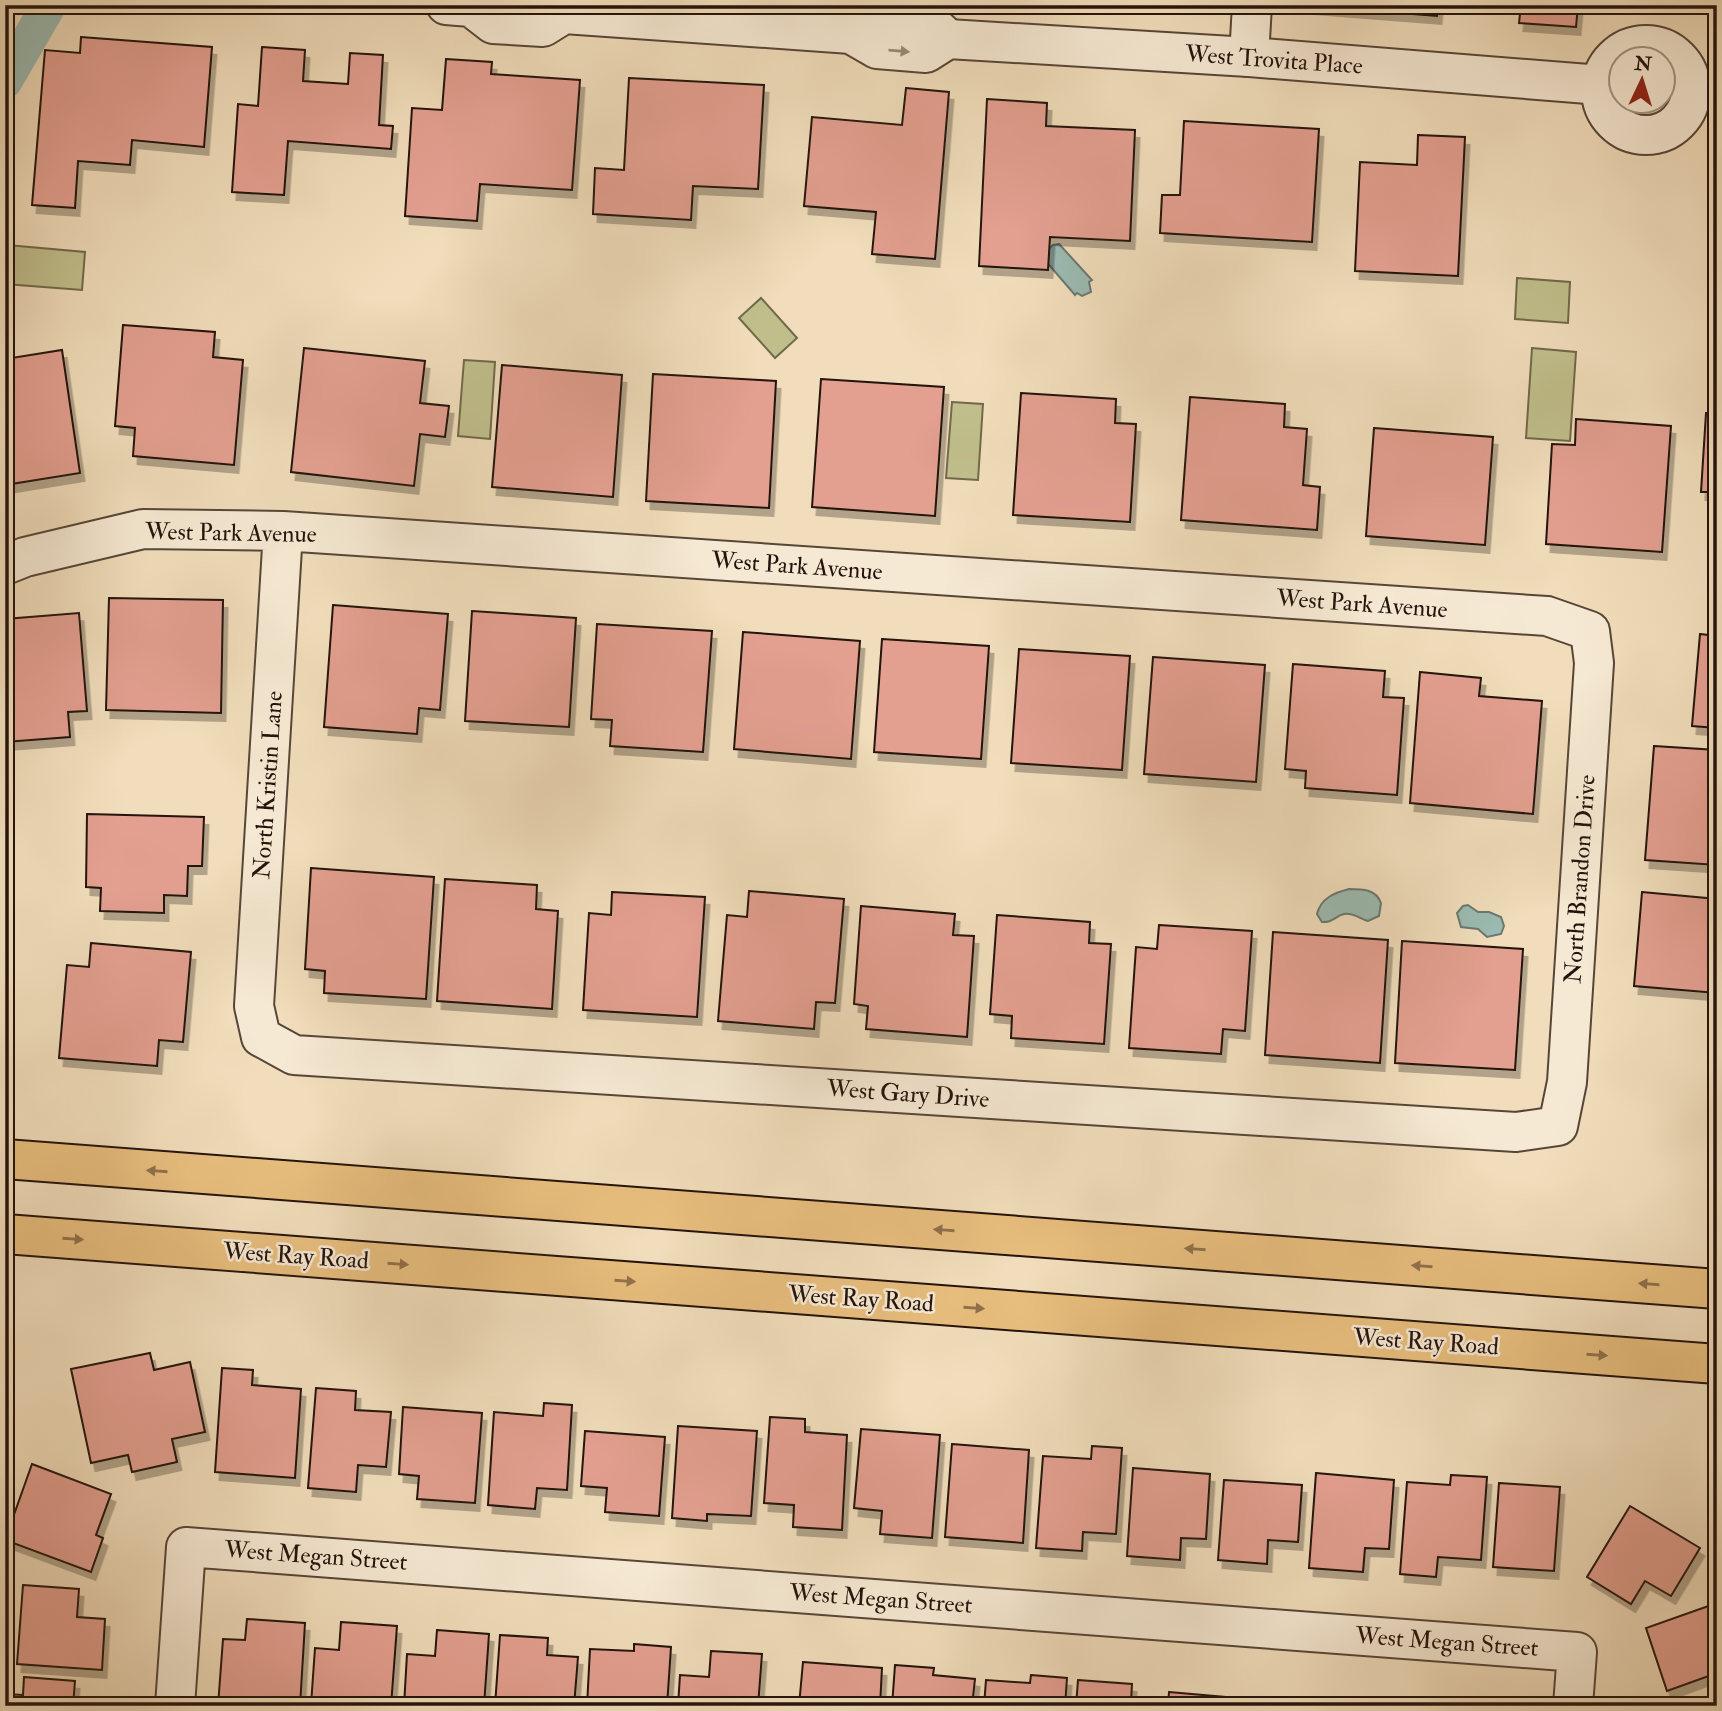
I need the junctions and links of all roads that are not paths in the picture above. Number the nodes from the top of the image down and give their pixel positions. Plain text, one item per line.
1 (1252, 5) edge
2 (464, 6) edge
3 (560, 9) edge
4 (1249, 57) junction
5 (1601, 85) dead end
6 (283, 531) junction
7 (5, 565) edge
8 (1590, 631) joint
9 (261, 1037) joint
10 (1558, 1126) joint
11 (5, 1159) edge
12 (5, 1234) edge
13 (1717, 1289) edge
14 (1717, 1364) edge
15 (175, 1706) edge
16 (1573, 1706) edge

1 - 4 street
2 - 3 street, West Trovita Place
3 - 4 street, West Trovita Place
4 - 5 street, West Trovita Place
6 - 7 street, West Park Avenue
6 - 8 street, West Park Avenue
6 - 9 street, North Kristin Lane
8 - 10 street, North Brandon Drive
9 - 10 street, West Gary Drive
13 -> 11 main road
12 -> 14 main road, West Ray Road
15 - 16 street, West Megan Street

